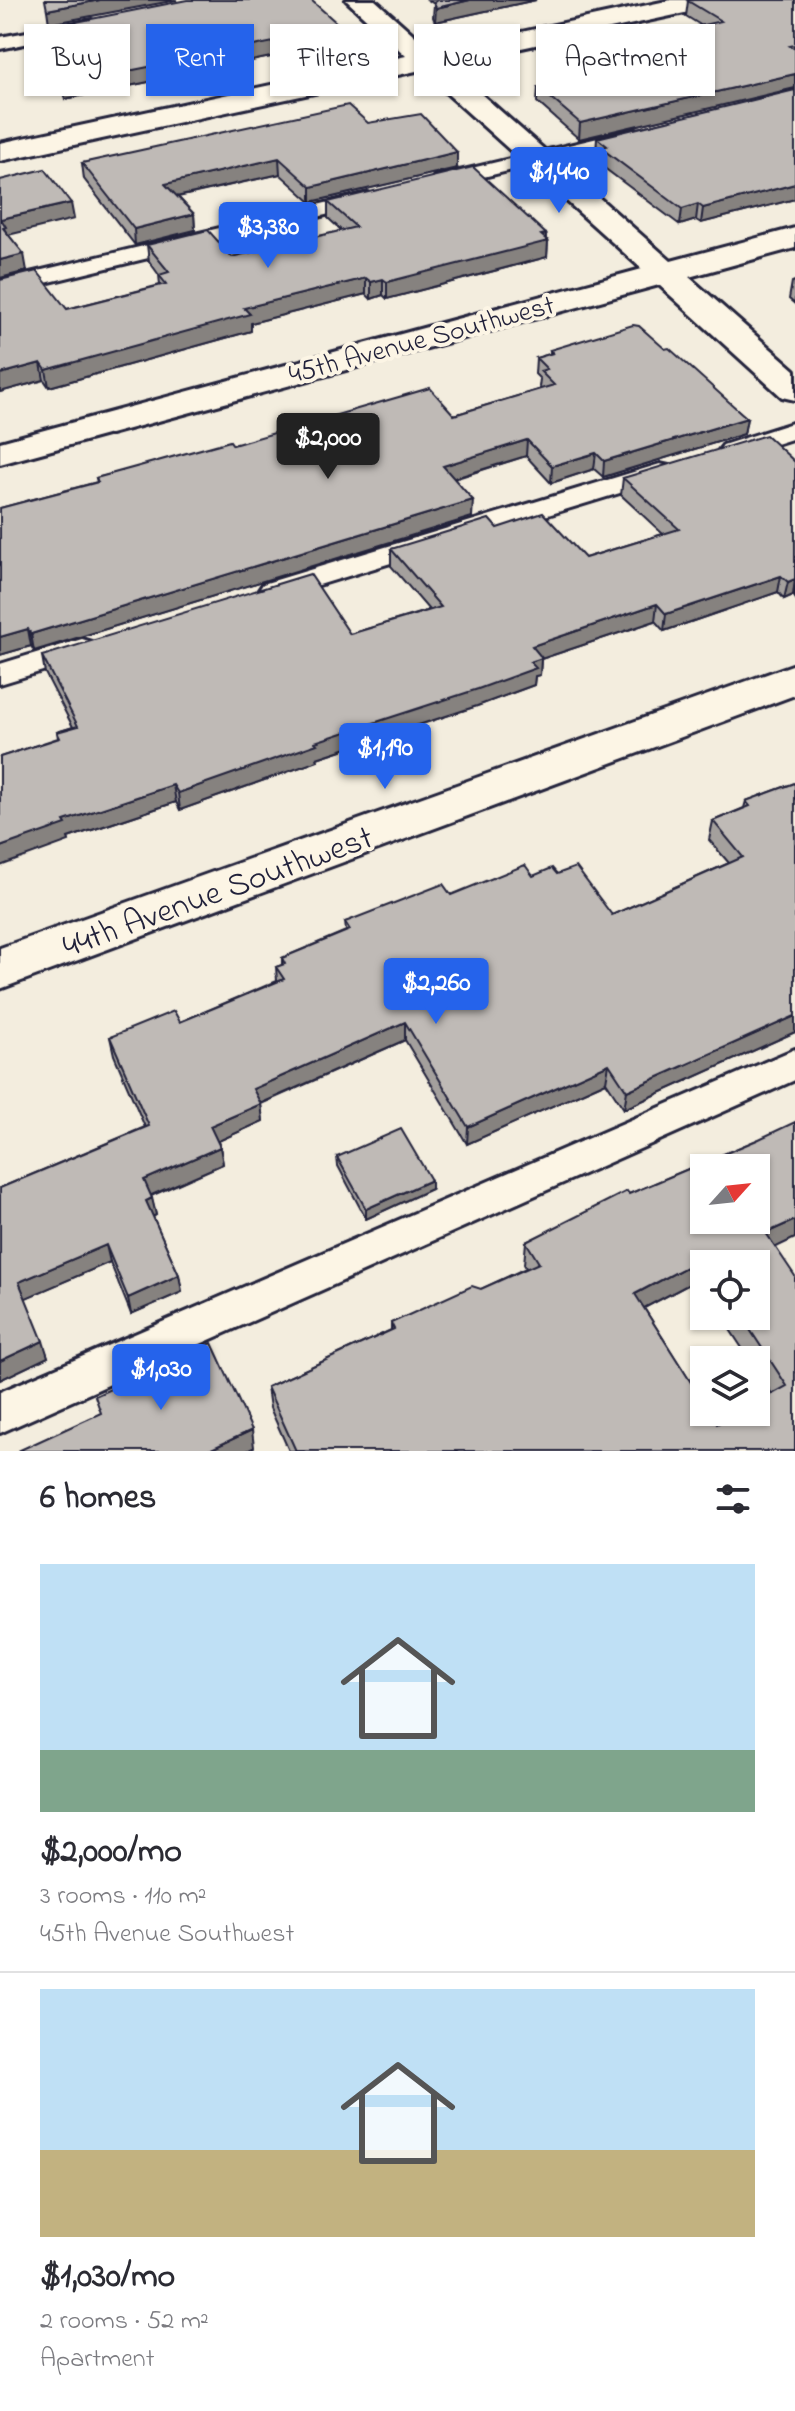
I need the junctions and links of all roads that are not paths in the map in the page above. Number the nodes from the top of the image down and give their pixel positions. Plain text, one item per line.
1 (359, 0) edge
2 (708, 0) edge
3 (110, 22) edge
4 (520, 41) edge
5 (0, 43) edge
6 (414, 49) edge
7 (414, 64) edge
8 (466, 96) edge
9 (660, 129) edge
10 (0, 152) edge
11 (536, 158) junction
12 (426, 185) edge
13 (396, 192) edge
14 (795, 238) edge
15 (664, 272) junction
16 (0, 287) edge
17 (795, 389) edge
18 (795, 430) edge
19 (0, 453) edge
20 (714, 455) edge
21 (684, 465) edge
22 (243, 599) edge
23 (106, 641) edge
24 (0, 674) edge
25 (795, 679) edge
26 (0, 969) edge
27 (795, 1064) edge
28 (0, 1413) edge

1 - 6 street
2 - 4 street
3 - 5 lane
7 - 10 street
8 - 11 street
9 - 11 lane
11 - 12 lane
11 - 15 street
13 - 16 lane
14 - 15 street, 45th Avenue Southwest
15 - 17 street
15 - 19 street, 45th Avenue Southwest
18 - 20 lane
21 - 22 lane
23 - 24 lane
25 - 26 street, 44th Avenue Southwest
27 - 28 lane

